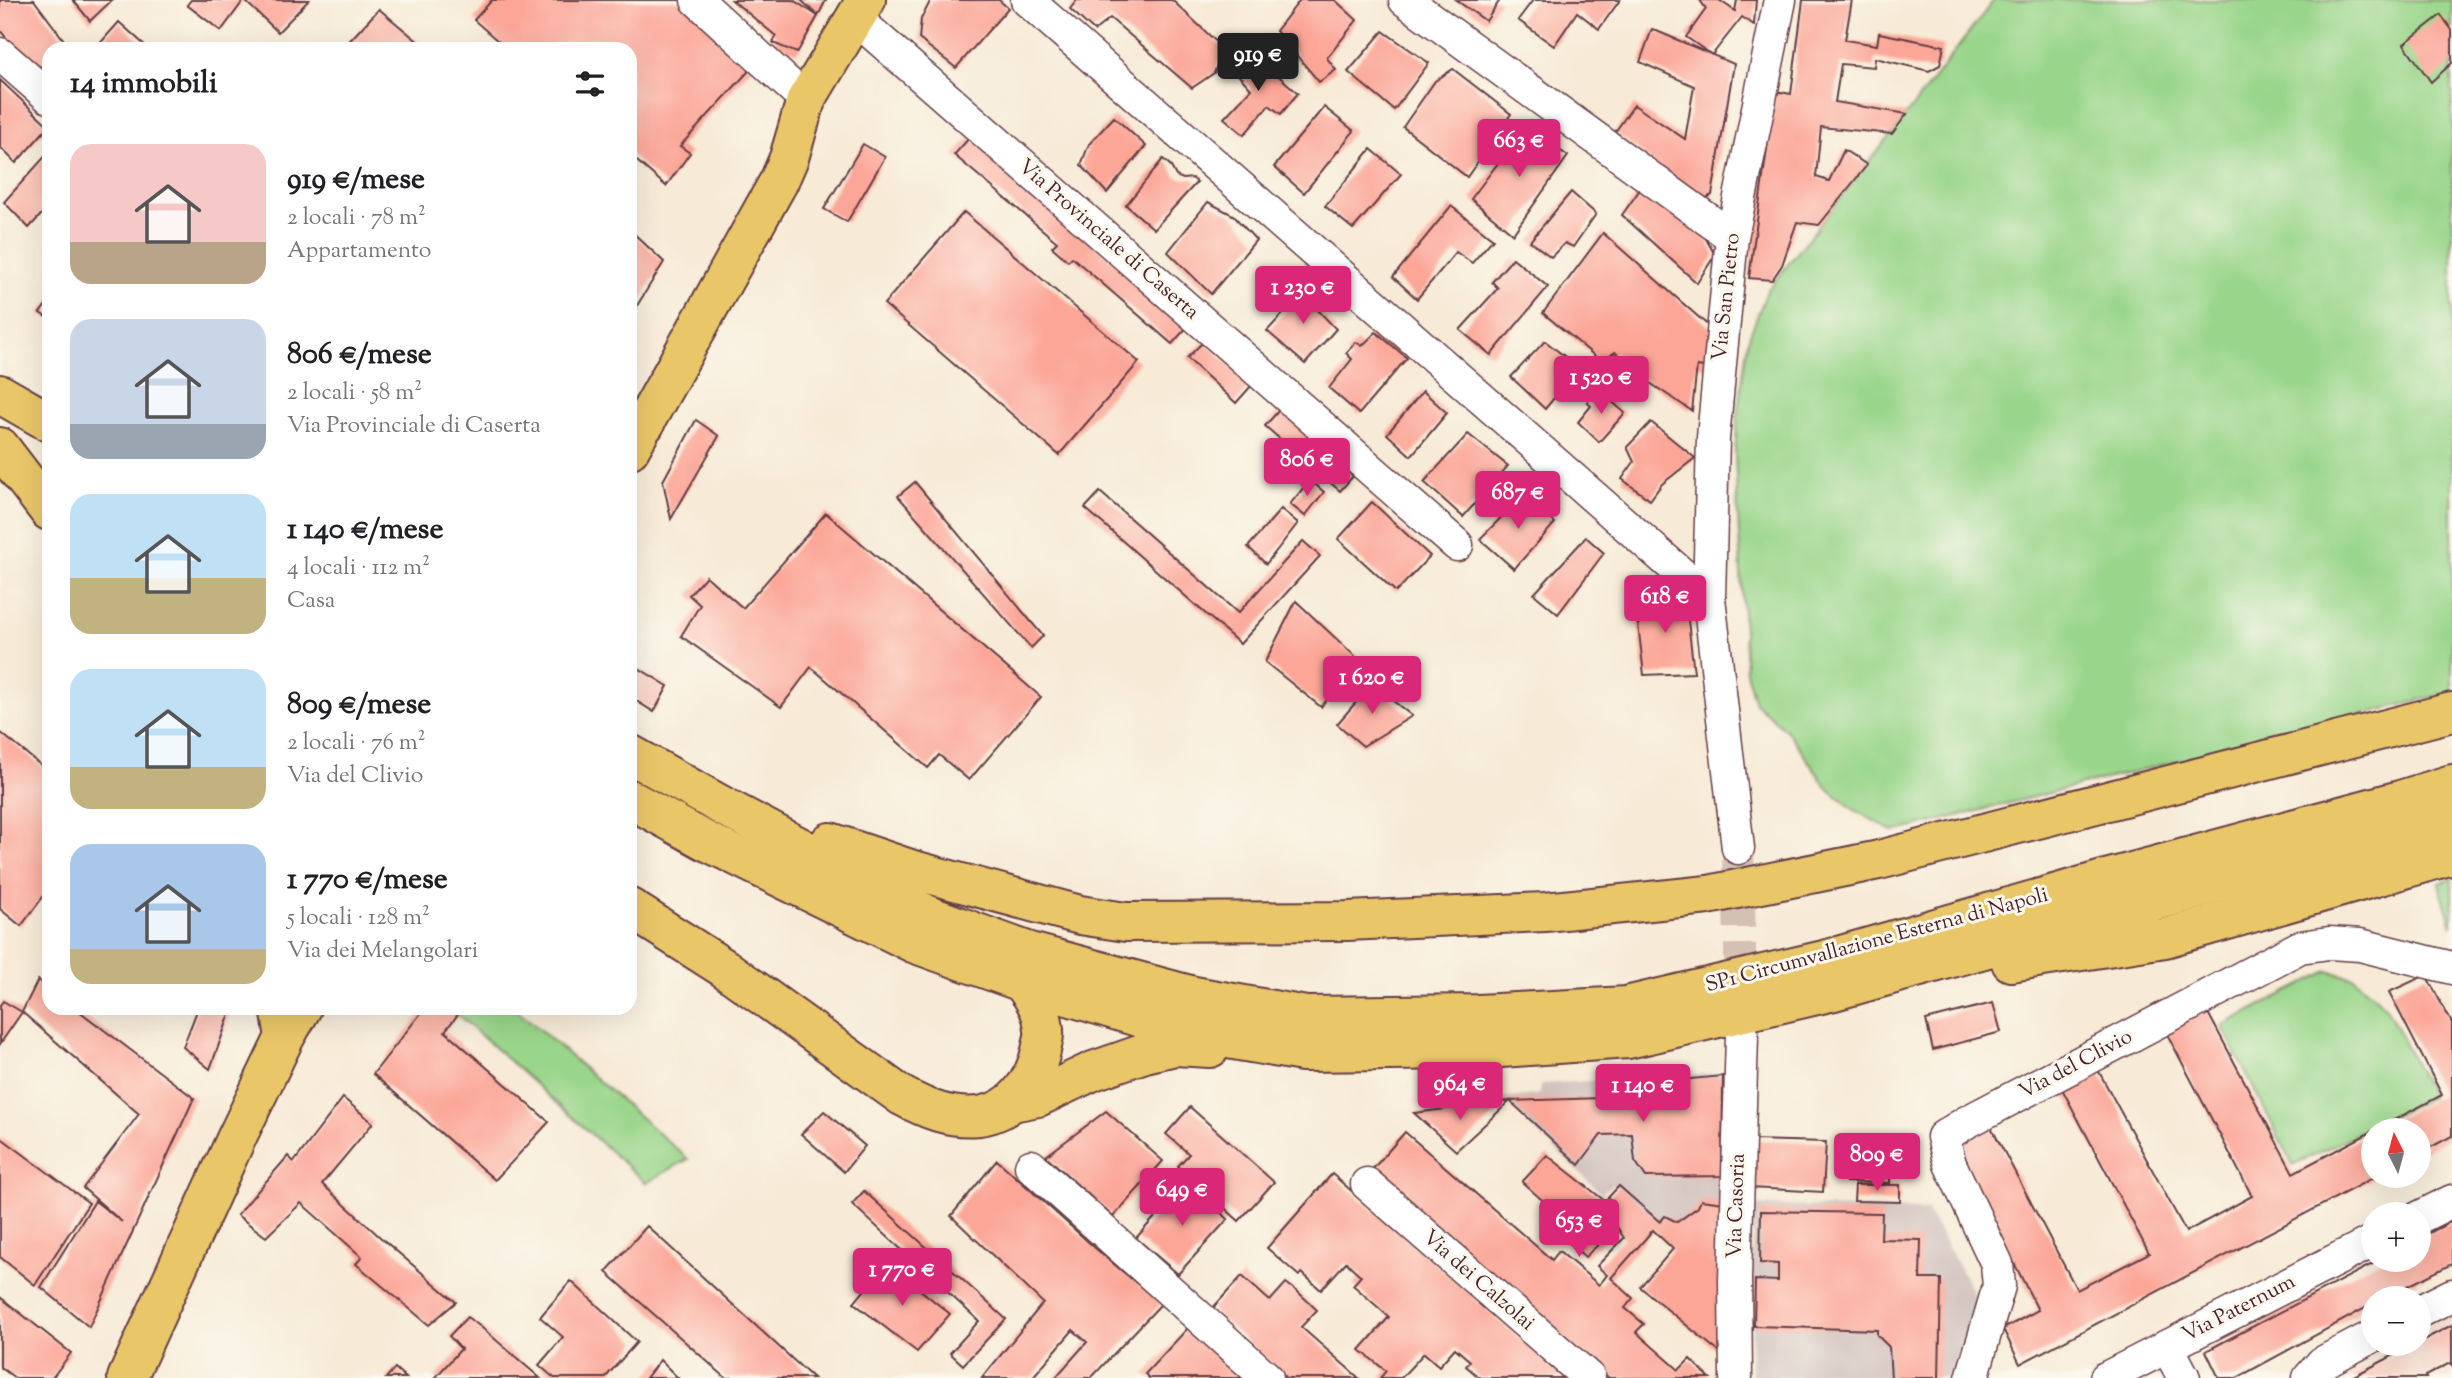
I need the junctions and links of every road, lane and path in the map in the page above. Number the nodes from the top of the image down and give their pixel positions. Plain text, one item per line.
1 (697, 0) edge
2 (1027, 0) edge
3 (1405, 0) edge
4 (1780, 0) edge
5 (860, 9) edge
6 (0, 54) edge
7 (42, 91) edge
8 (806, 100) junction
9 (1732, 237) junction
10 (0, 394) edge
11 (42, 416) edge
12 (637, 432) edge
13 (0, 439) edge
14 (0, 447) edge
15 (42, 462) edge
16 (42, 502) edge
17 (1457, 545) dead end
18 (1709, 598) junction
19 (2452, 712) edge
20 (637, 758) edge
21 (2452, 784) edge
22 (637, 803) edge
23 (719, 804) junction
24 (2452, 818) edge
25 (1738, 848) tunnel mouth
26 (2275, 850) junction
27 (2452, 855) edge
28 (637, 912) edge
29 (1921, 966) junction
30 (2452, 968) edge
31 (1022, 982) junction
32 (289, 1018) edge
33 (1742, 1035) tunnel mouth
34 (1258, 1044) junction
35 (1012, 1102) junction
36 (1031, 1166) dead end
37 (1367, 1184) dead end
38 (2452, 1201) edge
39 (2431, 1212) edge
40 (2361, 1247) edge
41 (2452, 1294) edge
42 (2431, 1305) edge
43 (2361, 1342) edge
44 (2167, 1346) junction
45 (127, 1378) edge
46 (1267, 1378) edge
47 (1589, 1378) edge
48 (1736, 1378) edge
49 (1972, 1378) edge
50 (2106, 1378) edge
51 (2183, 1378) edge
52 (2309, 1378) edge

1 - 8 street
2 - 18 street
3 - 9 street
4 - 9 street, Via San Pietro
5 - 8 main road
5 - 17 street, Via Provinciale di Caserta
6 - 7 street
8 - 12 main road
9 - 18 street, Via San Pietro
10 - 11 main road
13 - 15 main road
14 - 16 main road
18 - 25 street
19 - 23 main road
20 - 23 main road, SP1 Circumvallazione Esterna di Napoli
21 - 26 main road, SP1 Circumvallazione Esterna di Napoli
22 - 31 main road, SP1 Circumvallazione Esterna di Napoli
23 - 26 main road, SP1 Circumvallazione Esterna di Napoli
24 - 26 main road, SP1 Circumvallazione Esterna di Napoli
26 - 29 main road, SP1 Circumvallazione Esterna di Napoli
27 - 29 main road
28 - 35 main road
29 - 34 main road, SP1 Circumvallazione Esterna di Napoli
30 - 49 street, Via del Clivio
31 - 34 main road, SP1 Circumvallazione Esterna di Napoli
31 - 35 main road
32 - 45 main road
33 - 48 street, Via Casoria
34 - 35 main road
36 - 46 street
37 - 47 street, Via dei Calzolai
38 - 39 street
40 - 44 street, Via Paternum
41 - 42 street
43 - 52 street
44 - 50 street, Via Paternum
44 - 51 street

